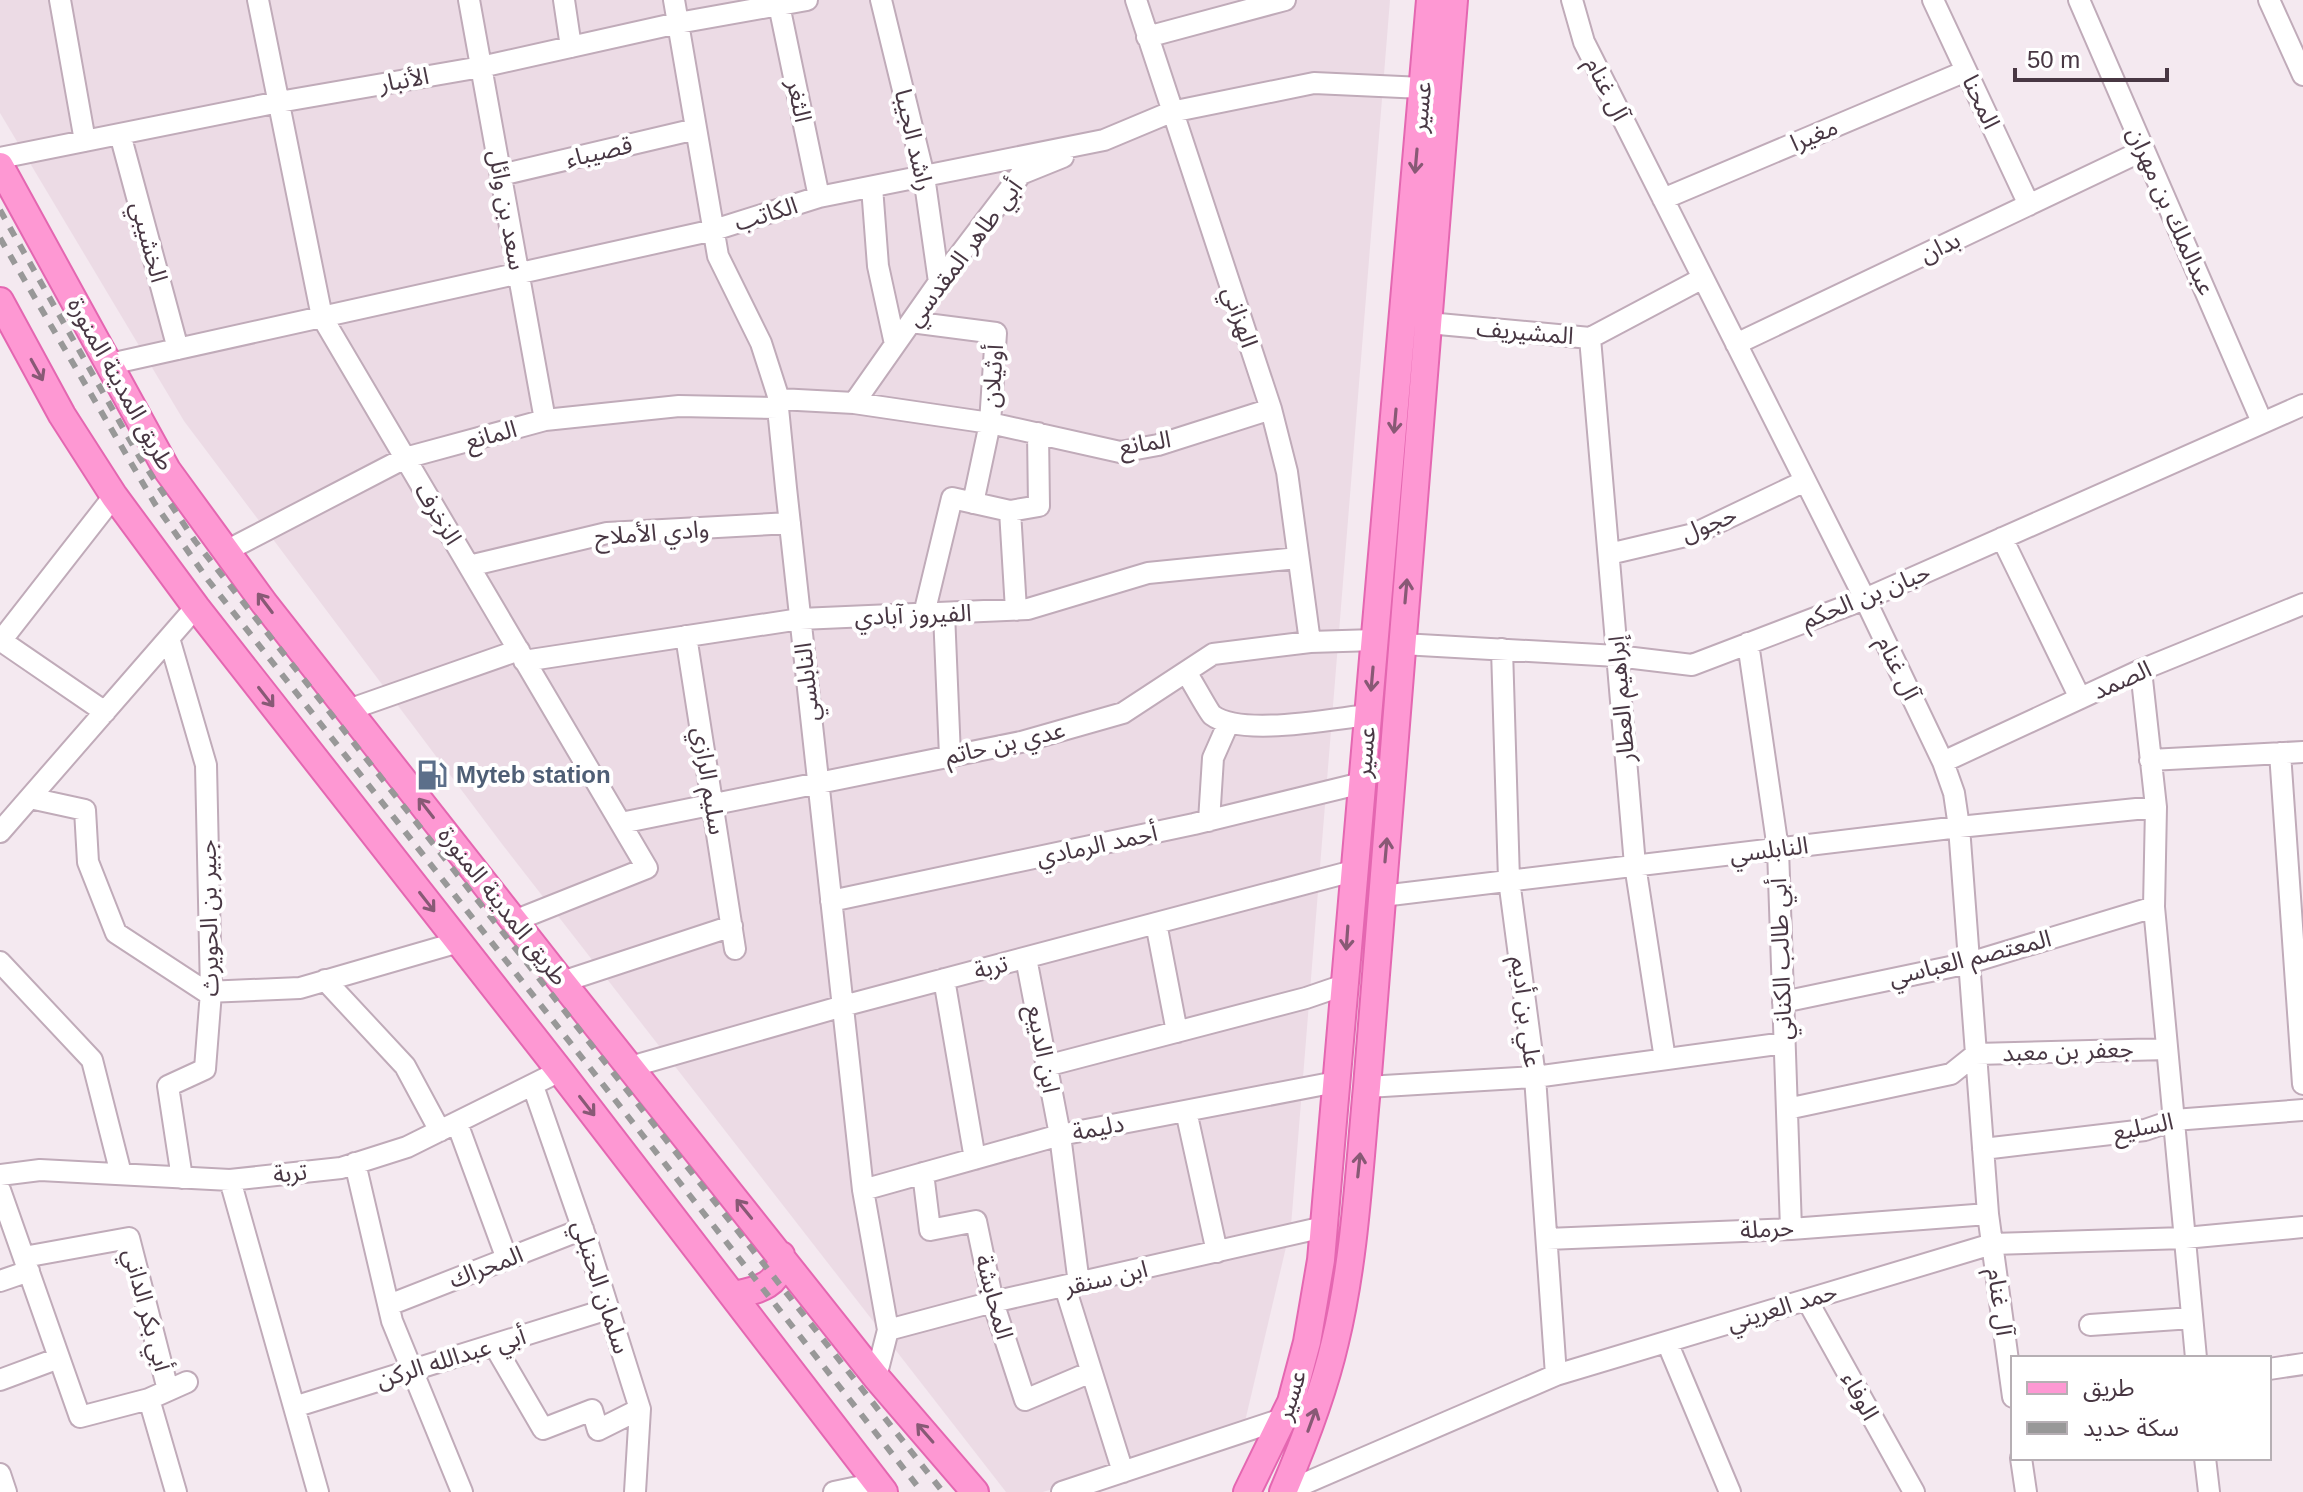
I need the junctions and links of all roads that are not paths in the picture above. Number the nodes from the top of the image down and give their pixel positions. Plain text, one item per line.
1 (60, 0) edge
2 (258, 0) edge
3 (469, 0) edge
4 (564, 0) edge
5 (674, 0) edge
6 (807, 0) edge
7 (881, 0) edge
8 (1136, 0) edge
9 (1285, 0) edge
10 (1430, 0) edge
11 (1454, 0) edge
12 (1572, 0) edge
13 (1933, 0) edge
14 (2079, 0) edge
15 (2269, 0) edge
16 (779, 5) junction
17 (678, 23) junction
18 (1147, 37) junction
19 (571, 47) junction
20 (481, 67) junction
21 (1966, 71) junction
22 (2303, 75) edge
23 (1423, 88) junction
24 (279, 102) junction
25 (1171, 112) junction
26 (696, 129) junction
27 (120, 134) junction
28 (1104, 140) junction
29 (85, 141) junction
30 (2144, 150) junction
31 (0, 158) edge
32 (0, 166) edge
33 (501, 175) junction
34 (924, 176) junction
35 (872, 187) junction
36 (819, 197) junction
37 (1663, 199) junction
38 (2029, 205) junction
39 (714, 230) junction
40 (519, 273) junction
41 (1703, 278) junction
42 (939, 282) junction
43 (1, 306) edge
44 (322, 317) junction
45 (911, 322) junction
46 (1428, 323) junction
47 (1590, 338) junction
48 (895, 344) junction
49 (1736, 344) junction
50 (178, 349) junction
51 (110, 364) junction
52 (854, 403) junction
53 (779, 404) junction
54 (2303, 405) edge
55 (1271, 409) junction
56 (545, 420) junction
57 (2262, 422) junction
58 (990, 423) junction
59 (1038, 433) junction
60 (405, 458) junction
61 (1805, 481) junction
62 (114, 496) junction
63 (973, 503) junction
64 (1010, 511) junction
65 (790, 523) junction
66 (2002, 538) junction
67 (226, 551) junction
68 (1609, 554) junction
69 (1298, 558) junction
70 (469, 566) junction
71 (1865, 599) junction
72 (2303, 604) edge
73 (196, 607) junction
74 (1016, 610) junction
75 (934, 614) junction
76 (800, 619) junction
77 (686, 636) junction
78 (169, 638) junction
79 (1375, 640) junction
80 (0, 641) edge
81 (1310, 642) junction
82 (1748, 643) junction
83 (1402, 644) junction
84 (1502, 649) junction
85 (522, 656) junction
86 (1617, 656) junction
87 (2141, 670) junction
88 (1186, 672) junction
89 (2080, 698) junction
90 (348, 710) junction
91 (105, 712) junction
92 (1368, 715) junction
93 (1228, 724) junction
94 (2303, 752) edge
95 (2280, 753) junction
96 (950, 756) junction
97 (2150, 760) junction
98 (1943, 762) junction
99 (818, 783) junction
100 (1362, 783) junction
101 (30, 798) junction
102 (713, 804) junction
103 (2156, 807) junction
104 (1209, 821) junction
105 (621, 823) junction
106 (1959, 827) junction
107 (0, 832) edge
108 (1778, 849) junction
109 (1635, 865) junction
110 (2295, 865) edge
111 (1353, 871) junction
112 (1509, 880) junction
113 (1382, 896) junction
114 (831, 901) junction
115 (2154, 907) junction
116 (514, 921) junction
117 (1156, 923) junction
118 (732, 926) junction
119 (459, 942) junction
120 (735, 949) dead end
121 (1026, 958) junction
122 (0, 962) edge
123 (1969, 963) junction
124 (944, 979) junction
125 (325, 980) junction
126 (562, 982) junction
127 (1344, 985) junction
128 (2300, 988) edge
129 (208, 992) junction
130 (1783, 1002) junction
131 (843, 1006) junction
132 (1177, 1032) junction
133 (1784, 1043) junction
134 (2167, 1049) junction
135 (1976, 1054) junction
136 (1665, 1059) junction
137 (1046, 1066) junction
138 (630, 1067) junction
139 (560, 1071) junction
140 (1535, 1077) junction
141 (1336, 1082) junction
142 (2303, 1084) edge
143 (533, 1086) junction
144 (1367, 1087) junction
145 (1787, 1109) junction
146 (2303, 1110) edge
147 (1186, 1111) junction
148 (2174, 1120) junction
149 (449, 1127) junction
150 (1060, 1135) junction
151 (1983, 1149) junction
152 (975, 1159) junction
153 (355, 1163) junction
154 (923, 1173) junction
155 (121, 1174) junction
156 (0, 1175) edge
157 (182, 1178) junction
158 (230, 1180) junction
159 (0, 1190) edge
160 (863, 1190) junction
161 (1988, 1214) junction
162 (1324, 1227) junction
163 (2303, 1228) edge
164 (583, 1229) junction
165 (1791, 1229) junction
166 (2185, 1238) junction
167 (1547, 1239) junction
168 (1992, 1244) junction
169 (1217, 1252) junction
170 (781, 1255) junction
171 (507, 1259) junction
172 (26, 1264) junction
173 (0, 1281) edge
174 (1072, 1286) junction
175 (734, 1295) junction
176 (1807, 1300) junction
177 (993, 1302) junction
178 (389, 1305) junction
179 (608, 1309) junction
180 (2192, 1318) junction
181 (2090, 1325) dead end
182 (888, 1330) junction
183 (1667, 1342) junction
184 (494, 1345) junction
185 (2196, 1356) edge
186 (59, 1358) junction
187 (2303, 1364) edge
188 (2271, 1369) edge
189 (414, 1370) junction
190 (1091, 1372) junction
191 (1556, 1375) junction
192 (876, 1377) junction
193 (0, 1380) edge
194 (2011, 1382) edge
195 (149, 1399) junction
196 (294, 1407) junction
197 (640, 1409) junction
198 (1285, 1418) junction
199 (2021, 1460) edge
200 (2205, 1460) edge
201 (1123, 1472) junction
202 (0, 1474) edge
203 (880, 1488) edge
204 (6, 1492) edge
205 (176, 1492) edge
206 (318, 1492) edge
207 (462, 1492) edge
208 (635, 1492) edge
209 (834, 1492) edge
210 (975, 1492) edge
211 (1062, 1492) edge
212 (1247, 1492) edge
213 (1284, 1492) edge
214 (1730, 1492) edge
215 (1914, 1492) edge
216 (2026, 1492) edge
217 (2209, 1492) edge

1 - 29 street
2 - 24 street, الزخرف
3 - 20 street, سعد بن وائل
4 - 19 street
5 - 17 street, النابلسي
6 - 16 street, الأنبار
7 - 34 street, راشد الجيبا
8 - 18 street, الهزاني
9 - 18 street
10 - 23 main road, عسير
11 - 46 main road, عسير
12 - 37 street, آل غنام
13 - 21 street, المحنا
14 - 30 street, عبدالملك بن مهران
15 - 22 street
16 - 17 street, الأنبار
16 - 36 street, الثغر
17 - 19 street, الأنبار
17 - 26 street, النابلسي
18 - 25 street, الهزاني
19 - 20 street, الأنبار
20 - 24 street, الأنبار
20 - 33 street, سعد بن وائل
21 - 37 street, مغيرا
21 - 38 street, المحنا
23 - 25 street, الكاتب
23 -> 79 main road, عسير
24 - 27 street, الأنبار
24 - 44 street, الزخرف
25 - 28 street, الكاتب
25 - 55 street, الهزاني
26 - 33 street, قصيباء
26 - 39 street, النابلسي
27 - 29 street, الأنبار
27 - 50 street, الخشيبي
28 - 34 street, الكاتب
28 - 42 street, أبي طاهر المقدسي
29 - 31 street, الأنبار
30 - 38 street, بدان
30 - 57 street, عبدالملك بن مهران
32 - 51 main road, طريق المدينة المنورة
33 - 40 street, سعد بن وائل
34 - 35 street, الكاتب
34 - 42 street, راشد الجيبا
35 - 36 street, الكاتب
35 - 48 street
36 - 39 street, الكاتب
37 - 41 street, آل غنام
38 - 49 street, بدان
39 - 40 street, الكاتب
39 - 53 street, النابلسي
40 - 44 street, الكاتب
40 - 56 street, سعد بن وائل
41 - 47 street, المشيريف
41 - 49 street, آل غنام
42 - 45 street, أبي طاهر المقدسي
43 -> 62 main road
44 - 50 street, الكاتب
44 - 60 street, الزخرف
45 - 48 street, أبي طاهر المقدسي
45 - 58 street, أوثيلان
46 - 47 street, المشيريف
83 -> 46 main road, عسير
47 - 68 street, إبراهيم العطار
48 - 52 street, أبي طاهر المقدسي
49 - 61 street, آل غنام
50 - 51 street, الكاتب
51 - 67 main road, طريق المدينة المنورة
52 - 53 street, المانع
52 - 58 street, المانع
53 - 56 street, المانع
53 - 65 street, النابلسي
54 - 57 street, حبان بن الحكم
55 - 59 street, المانع
55 - 69 street, الهزاني
56 - 60 street, المانع
57 - 66 street, حبان بن الحكم
58 - 59 street, المانع
58 - 63 street, أوثيلان
59 - 64 street
60 - 67 street, المانع
60 - 70 street, الزخرف
61 - 68 street, حجول
61 - 71 street, آل غنام
62 - 73 main road
62 - 80 street
63 - 64 street
63 - 75 street
64 - 74 street
65 - 70 street, وادي الأملاح
65 - 76 street, النابلسي
66 - 71 street, حبان بن الحكم
66 - 89 street
90 -> 67 main road, طريق المدينة المنورة
68 - 86 street, إبراهيم العطار
69 - 74 street, الفيروز آبادي
69 - 81 street, الهزاني
70 - 85 street, الزخرف
71 - 82 street, حبان بن الحكم
71 - 98 street, آل غنام
72 - 87 street, الصمد
73 - 78 street
73 -> 119 main road
74 - 75 street, الفيروز آبادي
75 - 76 street, الفيروز آبادي
75 - 96 street
76 - 77 street, الفيروز آبادي
76 - 99 street, النابلسي
77 - 85 street, الفيروز آبادي
77 - 102 street, سليم الرازي
78 - 91 street
78 - 129 street, جبير بن الحويرث
79 - 81 street, عدي بن حاتم
79 -> 92 main road, عسير
80 - 91 street
81 - 88 street, عدي بن حاتم
82 - 86 street, حبان بن الحكم
82 - 108 street, أبي طالب الكناني
83 - 84 street, حبان بن الحكم
113 -> 83 main road, عسير
84 - 86 street, حبان بن الحكم
84 - 112 street, علي بن أديم
85 - 90 street, الفيروز آبادي
85 - 105 street, الزخرف
86 - 109 street, إبراهيم العطار
87 - 89 street, الصمد
87 - 97 street
88 - 93 street
88 - 96 street, عدي بن حاتم
89 - 98 street, الصمد
116 -> 90 main road, طريق المدينة المنورة
91 - 101 street
92 - 93 street
92 - 100 main road, عسير
93 - 104 street
94 - 95 street
95 - 97 street
95 - 110 street
96 - 99 street, عدي بن حاتم
97 - 103 street
98 - 106 street, آل غنام
99 - 102 street, عدي بن حاتم
99 - 114 street, النابلسي
100 - 104 street, أحمد الرمادي
100 - 111 main road, عسير
101 - 107 street
101 - 129 street
102 - 105 street, عدي بن حاتم
102 - 118 street, سليم الرازي
103 - 106 street, النابلسي
103 - 115 street
104 - 114 street, أحمد الرمادي
105 - 116 street, الزخرف
106 - 108 street, النابلسي
106 - 123 street, آل غنام
108 - 109 street, النابلسي
108 - 130 street, أبي طالب الكناني
109 - 112 street, النابلسي
109 - 136 street, إبراهيم العطار
110 - 128 street
111 - 117 street, تربة
111 -> 127 main road, عسير
112 - 113 street, النابلسي
112 - 140 street, علي بن أديم
113 - 144 main road, عسير
114 - 131 street, النابلسي
115 - 123 street, المعتصم العباسي
115 - 134 street
116 - 126 main road, طريق المدينة المنورة
117 - 121 street, تربة
117 - 132 street
118 - 120 street, سليم الرازي
118 - 126 street
119 - 125 street
119 - 139 main road
121 - 124 street, تربة
121 - 137 street, ابن الديبع
122 - 155 street
123 - 130 street, المعتصم العباسي
123 - 135 street, آل غنام
124 - 131 street, تربة
124 - 152 street
125 - 129 street
125 - 149 street
126 - 138 main road, طريق المدينة المنورة
127 - 132 street
127 - 141 main road, عسير
128 - 142 street
129 - 157 street, جبير بن الحويرث
130 - 133 street, أبي طالب الكناني
131 - 138 street, تربة
131 - 160 street, النابلسي
132 - 137 street
133 - 136 street
133 - 145 street, أبي طالب الكناني
134 - 135 street, جعفر بن معبد
134 - 148 street
135 - 145 street, جعفر بن معبد
135 - 151 street, آل غنام
136 - 140 street
137 - 150 street, ابن الديبع
170 -> 138 main road, طريق المدينة المنورة
139 - 143 street, تربة
139 -> 175 main road
140 - 144 street
140 - 167 street, علي بن أديم
141 - 147 street, دليمة
141 - 162 main road, عسير
143 - 149 street, تربة
143 - 164 street, سلمان الحنبلي
213 -> 144 main road, عسير
145 - 165 street, أبي طالب الكناني
146 - 148 street, السليع
147 - 150 street, دليمة
147 - 169 street
148 - 151 street, السليع
148 - 166 street
149 - 153 street, تربة
149 - 171 street
150 - 152 street, دليمة
150 - 174 street, ابن الديبع
151 - 161 street, آل غنام
152 - 154 street, دليمة
153 - 158 street, تربة
153 - 178 street
154 - 160 street, دليمة
154 - 177 street, المحابشة
155 - 156 street, تربة
155 - 157 street, تربة
157 - 158 street, تربة
158 - 196 street
159 - 172 street
160 - 182 street, النابلسي
161 - 165 street, حرملة
161 - 168 street, آل غنام
162 - 169 street, ابن سنقر
162 - 198 main road, عسير
163 - 166 street, حمد العريني
164 - 171 street, المحراك
164 - 179 street, سلمان الحنبلي
165 - 167 street, حرملة
166 - 168 street, حمد العريني
166 - 180 street
167 - 191 street, علي بن أديم
168 - 176 street, حمد العريني
168 - 194 street, آل غنام
169 - 174 street, ابن سنقر
170 - 175 main road
170 - 192 main road, طريق المدينة المنورة
171 - 178 street, المحراك
172 - 173 street
172 - 186 street
172 - 195 street, أبي بكر الداني
174 - 177 street, ابن سنقر
174 - 190 street, ابن الديبع
175 - 203 main road
176 - 183 street, حمد العريني
176 - 215 street, الوفاء
177 - 182 street, ابن سنقر
177 - 190 street, المحابشة
178 - 189 street
179 - 184 street, أبي عبدالله الركن
179 - 197 street, سلمان الحنبلي
180 - 181 street
180 - 185 street
182 - 192 street, النابلسي
183 - 191 street, حمد العريني
183 - 214 street
184 - 189 street, أبي عبدالله الركن
184 - 197 street
186 - 193 street
186 - 195 street
187 - 188 street
189 - 196 street, أبي عبدالله الركن
189 - 207 street
190 - 201 street, ابن الديبع
191 - 213 street, حمد العريني
210 -> 192 main road, طريق المدينة المنورة
195 - 205 street, أبي بكر الداني
196 - 206 street
197 - 208 street, سلمان الحنبلي
198 - 201 street
198 - 212 main road, عسير
199 - 216 street
200 - 217 street
201 - 211 street
202 - 204 street
203 - 209 street

